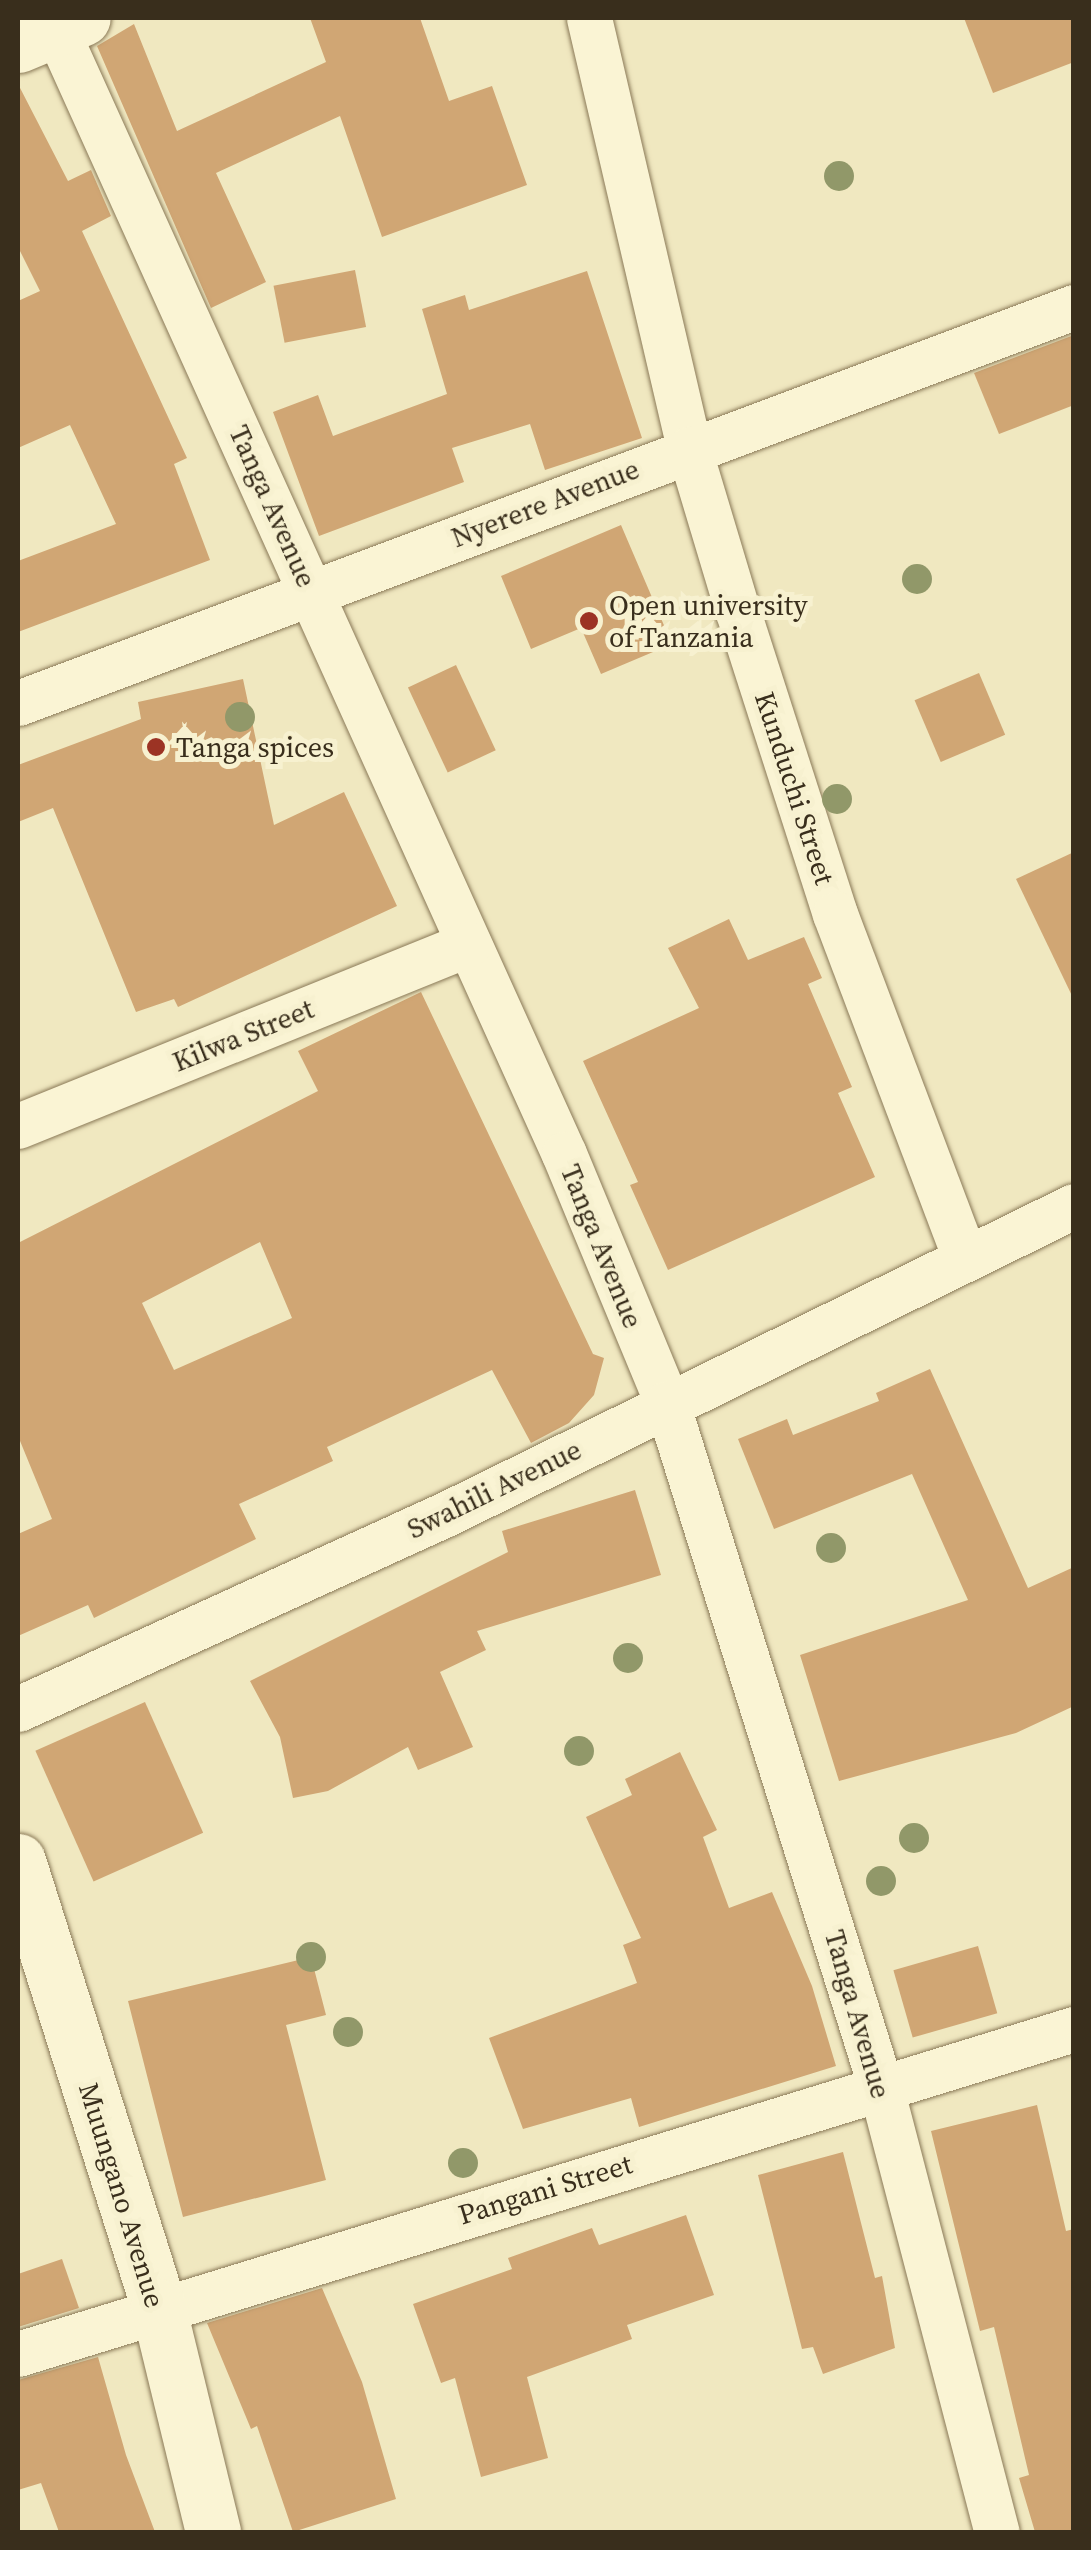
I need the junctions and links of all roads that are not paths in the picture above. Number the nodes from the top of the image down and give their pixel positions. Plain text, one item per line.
1 (589, 18) edge
2 (52, 27) edge
3 (1074, 307) edge
4 (689, 449) junction
5 (312, 591) junction
6 (18, 703) edge
7 (469, 944) junction
8 (18, 1126) edge
9 (1074, 1206) edge
10 (964, 1256) junction
11 (666, 1403) junction
12 (18, 1709) edge
13 (18, 1861) edge
14 (1074, 2029) edge
15 (881, 2088) junction
16 (158, 2306) junction
17 (18, 2354) edge
18 (213, 2532) edge
19 (997, 2532) edge

1 - 4 street, Kunduchi Street
2 - 5 street, Tanga Avenue
3 - 4 street, Nyerere Avenue
4 - 5 street, Nyerere Avenue
4 - 10 street, Kunduchi Street
5 - 6 street, Nyerere Avenue
5 - 7 street, Tanga Avenue
7 - 8 street, Kilwa Street
7 - 11 street, Tanga Avenue
9 - 10 street, Swahili Avenue
10 - 11 street, Swahili Avenue
11 - 12 street, Swahili Avenue
11 - 15 street, Tanga Avenue
13 - 16 main road, Muungano Avenue
14 - 15 street, Pangani Street
15 - 16 street, Pangani Street
15 - 19 street, Tanga Avenue
16 - 17 street, Pangani Street
16 - 18 main road, Muungano Avenue

